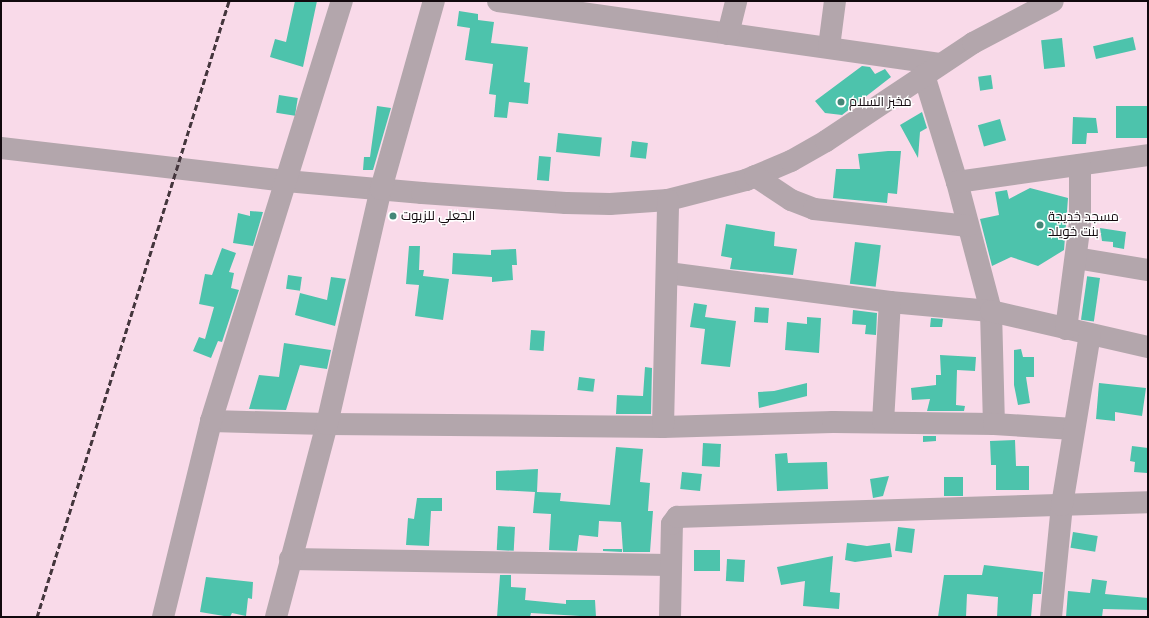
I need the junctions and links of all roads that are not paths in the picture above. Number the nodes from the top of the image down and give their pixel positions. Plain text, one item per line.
1 (342, 1) edge
2 (434, 1) edge
3 (498, 1) edge
4 (736, 1) edge
5 (836, 1) edge
6 (1053, 1) edge
7 (728, 34) junction
8 (829, 47) junction
9 (932, 69) junction
10 (1, 148) edge
11 (1148, 155) edge
12 (1080, 165) junction
13 (755, 176) junction
14 (286, 181) junction
15 (957, 182) junction
16 (381, 189) junction
17 (668, 200) junction
18 (968, 226) junction
19 (1076, 258) junction
20 (1148, 270) edge
21 (668, 273) junction
22 (890, 302) junction
23 (991, 311) junction
24 (1066, 329) junction
25 (1090, 334) junction
26 (1148, 347) edge
27 (211, 420) junction
28 (883, 422) junction
29 (327, 424) junction
30 (994, 424) junction
31 (663, 427) junction
32 (1074, 429) junction
33 (1148, 502) edge
34 (1062, 505) junction
35 (290, 559) junction
36 (669, 565) junction
37 (163, 617) edge
38 (276, 617) edge
39 (670, 617) edge
40 (1051, 617) edge

1 - 14 street
2 - 16 street
3 - 7 street
4 - 7 street
5 - 8 street
6 - 9 street
7 - 8 street
8 - 9 street
9 - 13 street
9 - 15 street
10 - 14 street
11 - 12 street
12 - 15 street
12 - 19 street
13 - 17 street
13 - 18 street
14 - 16 street
14 - 27 street
15 - 18 street
16 - 17 street
16 - 29 street
17 - 21 street
18 - 23 street
19 - 20 street
19 - 24 street
21 - 22 street
21 - 31 street
22 - 23 street
22 - 28 street
23 - 24 street
23 - 30 street
24 - 25 street
25 - 26 street
25 - 32 street
27 - 29 street
27 - 37 street
28 - 30 street
28 - 31 street
29 - 31 street
29 - 35 street
30 - 32 street
32 - 34 street
33 - 34 street
34 - 36 street
34 - 40 street
35 - 36 street
35 - 38 street
36 - 39 street

